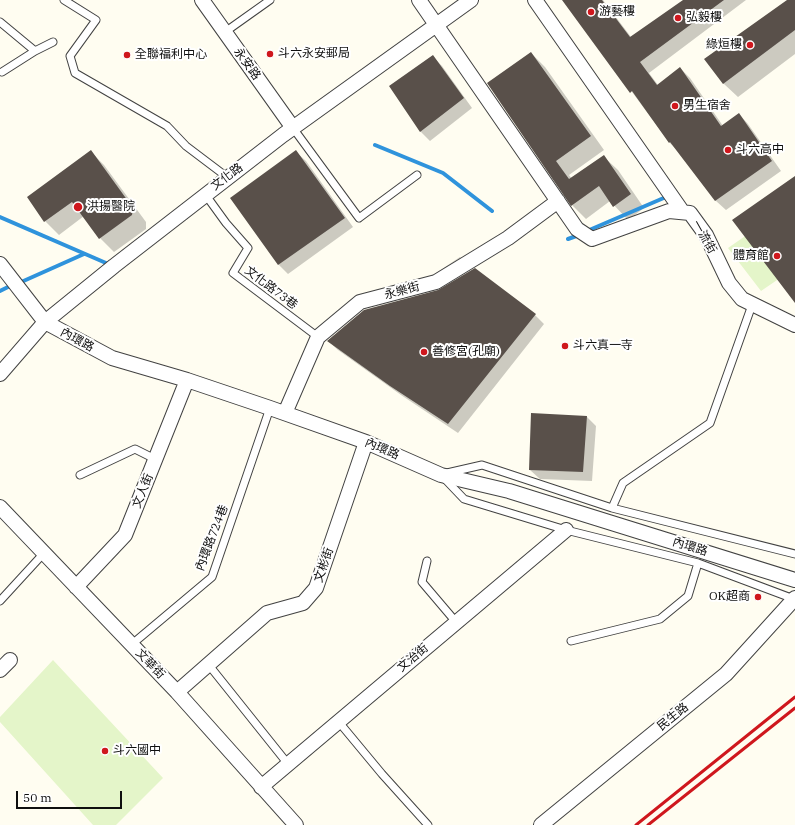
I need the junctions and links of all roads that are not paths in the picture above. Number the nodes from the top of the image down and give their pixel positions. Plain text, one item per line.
1 (64, 0) edge
2 (202, 0) edge
3 (270, 0) edge
4 (419, 0) edge
5 (471, 0) edge
6 (535, 0) edge
7 (0, 22) edge
8 (437, 26) junction
9 (224, 32) junction
10 (53, 42) dead end
11 (35, 51) junction
12 (2, 72) dead end
13 (293, 128) junction
14 (417, 175) dead end
15 (227, 177) junction
16 (205, 194) junction
17 (558, 201) junction
18 (682, 211) junction
19 (0, 264) edge
20 (752, 305) junction
21 (45, 322) junction
22 (795, 326) edge
23 (318, 337) junction
24 (0, 374) edge
25 (188, 380) junction
26 (270, 408) junction
27 (285, 413) junction
28 (366, 442) junction
29 (156, 459) junction
30 (80, 475) dead end
31 (441, 475) junction
32 (0, 507) edge
33 (612, 508) junction
34 (566, 530) junction
35 (44, 553) junction
36 (795, 554) edge
37 (426, 561) dead end
38 (698, 563) junction
39 (795, 580) edge
40 (76, 588) junction
41 (795, 599) edge
42 (0, 601) edge
43 (456, 622) junction
44 (571, 641) dead end
45 (130, 645) junction
46 (10, 660) dead end
47 (208, 664) junction
48 (0, 670) edge
49 (177, 692) junction
50 (338, 721) junction
51 (288, 764) junction
52 (261, 786) junction
53 (296, 825) edge
54 (428, 825) edge
55 (541, 825) edge

1 - 15 lane
2 - 9 street, 永安路
3 - 9 lane
4 - 8 street
5 - 8 street, 文化路
6 - 18 street
7 - 11 lane
8 - 13 street, 文化路
8 - 17 street
9 - 13 street, 永安路
10 - 11 lane
11 - 12 lane
13 - 14 lane
13 - 15 street, 文化路
15 - 16 street, 文化路
16 - 21 street, 文化路
16 - 23 lane, 文化路73巷
17 - 18 street, 一流街
17 - 23 street, 永樂街
18 - 20 street, 一流街
19 - 21 street, 內環路
20 - 22 street, 一流街
20 - 33 lane
21 - 24 street, 文化路
21 - 25 street, 內環路
23 - 27 street, 永樂街
25 - 26 street, 內環路
25 - 29 street, 文人街
26 - 27 street, 內環路
26 - 45 lane, 內環路724巷
27 - 28 street, 內環路
28 - 31 street, 內環路
28 - 47 street, 文彬街
29 - 30 lane
29 - 40 street, 文人街
31 - 33 lane
31 - 34 lane
31 - 39 street, 內環路
32 - 35 street, 文華街
33 - 36 lane
34 - 38 lane
34 - 43 street, 文治街
35 - 40 street, 文華街
35 - 42 lane
37 - 43 lane
38 - 41 lane
38 - 44 lane
40 - 45 street, 文華街
41 - 55 street, 民生路
43 - 50 street, 文治街
45 - 49 street, 文華街
46 - 48 street
47 - 49 street, 文彬街
47 - 51 lane
49 - 52 street, 文華街
50 - 51 street, 文治街
50 - 54 lane
51 - 52 street, 文治街
52 - 53 street, 文華街

